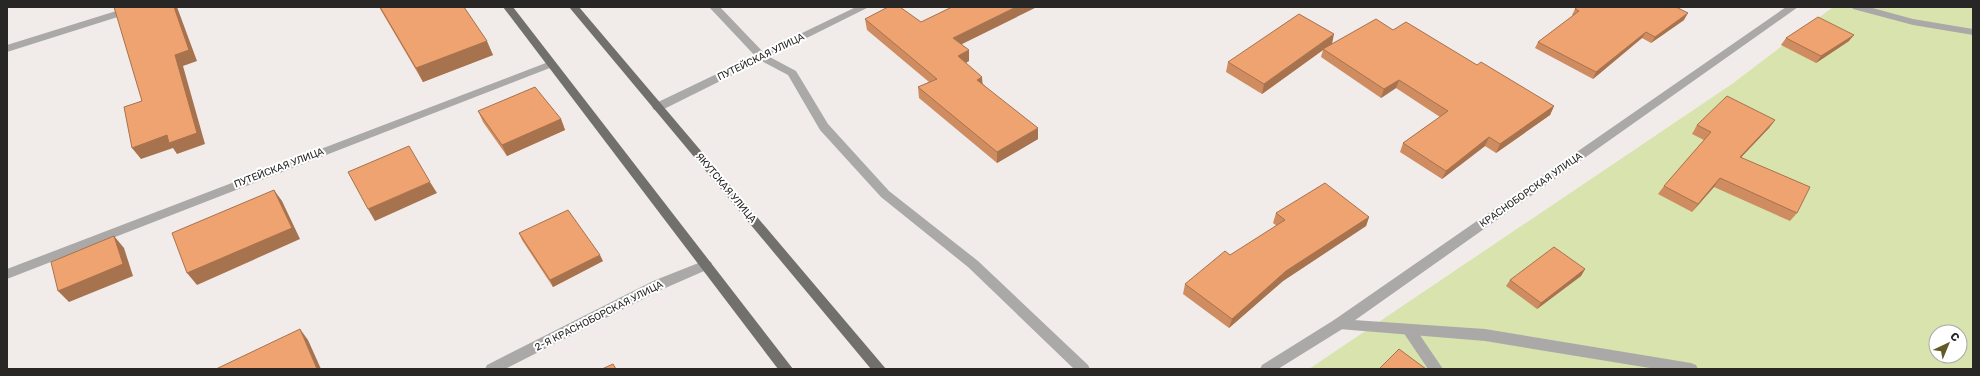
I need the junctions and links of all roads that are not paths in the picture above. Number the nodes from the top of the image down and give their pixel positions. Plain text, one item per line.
1 (139, 7) edge
2 (508, 7) edge
3 (574, 7) edge
4 (714, 7) edge
5 (864, 7) edge
6 (1793, 7) edge
7 (1857, 7) edge
8 (1973, 32) edge
9 (7, 49) edge
10 (762, 57) junction
11 (551, 64) junction
12 (658, 107) junction
13 (706, 264) junction
14 (7, 274) edge
15 (1339, 324) junction
16 (1408, 329) junction
17 (492, 369) edge
18 (786, 369) edge
19 (878, 369) edge
20 (1083, 369) edge
21 (1267, 369) edge
22 (1436, 369) edge
23 (1691, 369) edge

1 - 9 street
2 - 11 main road
3 - 12 main road, ЯКУТСКАЯ УЛИЦА
4 - 10 street
5 - 10 street, ПУТЕЙСКАЯ УЛИЦА
6 - 15 street, КРАСНОБОРСКАЯ УЛИЦА
7 - 8 street
10 - 12 street, ПУТЕЙСКАЯ УЛИЦА
10 - 20 street
11 - 13 main road
11 - 14 street, ПУТЕЙСКАЯ УЛИЦА
12 - 19 main road, ЯКУТСКАЯ УЛИЦА
13 - 17 street, 2-Я КРАСНОБОРСКАЯ УЛИЦА
13 - 18 main road
15 - 16 street
15 - 21 street, КРАСНОБОРСКАЯ УЛИЦА
16 - 22 street
16 - 23 street

